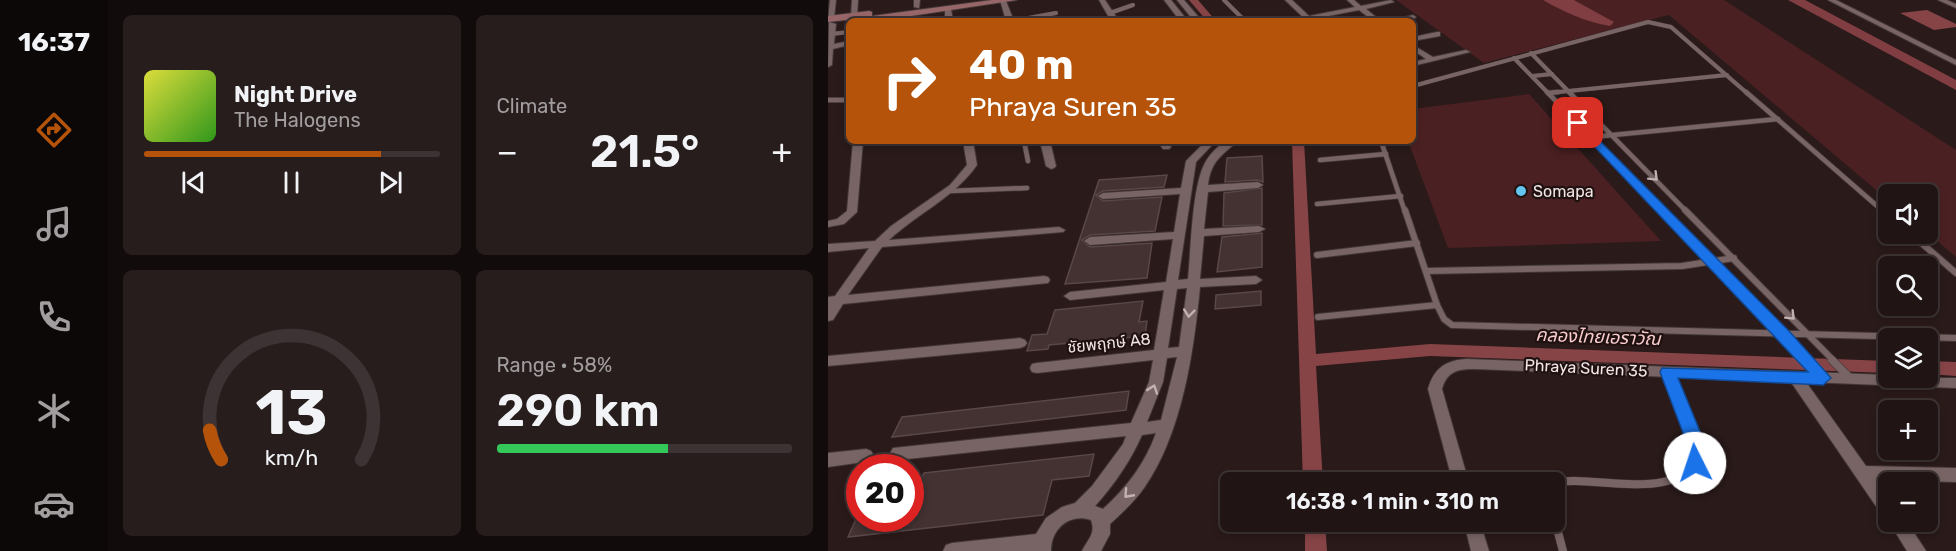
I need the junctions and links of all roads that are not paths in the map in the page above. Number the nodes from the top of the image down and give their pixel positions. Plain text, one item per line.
1 (833, 0) edge
2 (855, 0) edge
3 (972, 0) edge
4 (1102, 0) edge
5 (1167, 0) edge
6 (1180, 0) edge
7 (1224, 0) edge
8 (1288, 0) edge
9 (1350, 0) edge
10 (1831, 0) edge
11 (1941, 0) edge
12 (1008, 1) edge
13 (1391, 2) dead end
14 (917, 4) edge
15 (1133, 5) dead end
16 (1955, 6) edge
17 (1360, 8) junction
18 (948, 9) junction
19 (1056, 13) dead end
20 (1110, 13) junction
21 (1413, 17) dead end
22 (853, 18) edge
23 (861, 18) edge
24 (870, 18) edge
25 (950, 18) edge
26 (1011, 18) edge
27 (1028, 18) edge
28 (1113, 18) edge
29 (1182, 18) edge
30 (1195, 18) edge
31 (1242, 18) edge
32 (1311, 18) edge
33 (1316, 18) edge
34 (1373, 18) edge
35 (1408, 18) edge
36 (846, 21) edge
37 (830, 24) edge
38 (846, 31) edge
39 (1437, 34) dead end
40 (1416, 38) edge
41 (846, 44) edge
42 (830, 47) junction
43 (1416, 49) edge
44 (1466, 52) dead end
45 (1531, 53) junction
46 (1514, 58) junction
47 (1431, 59) junction
48 (1416, 63) edge
49 (1956, 63) edge
50 (828, 65) edge
51 (1552, 74) junction
52 (1727, 75) junction
53 (1533, 76) junction
54 (1416, 85) edge
55 (1569, 91) junction
56 (1549, 93) junction
57 (828, 99) edge
58 (846, 100) edge
59 (1778, 119) junction
60 (1612, 135) junction
61 (1592, 137) junction
62 (858, 144) edge
63 (968, 144) edge
64 (1025, 144) edge
65 (1046, 144) edge
66 (1208, 144) edge
67 (1228, 144) edge
68 (1382, 144) edge
69 (1386, 154) junction
70 (1320, 160) dead end
71 (1028, 161) dead end
72 (1051, 166) dead end
73 (1258, 185) dead end
74 (1027, 188) dead end
75 (1202, 189) junction
76 (1186, 190) junction
77 (950, 191) junction
78 (1103, 196) dead end
79 (1401, 196) junction
80 (1317, 204) dead end
81 (1878, 205) edge
82 (828, 224) edge
83 (1259, 229) dead end
84 (1059, 230) dead end
85 (1200, 233) junction
86 (1177, 235) junction
87 (1090, 241) dead end
88 (1417, 243) junction
89 (880, 244) junction
90 (1923, 244) edge
91 (828, 248) edge
92 (1317, 255) dead end
93 (1734, 258) junction
94 (1714, 263) junction
95 (1427, 271) junction
96 (1956, 273) edge
97 (1044, 280) dead end
98 (1256, 280) dead end
99 (1192, 284) junction
100 (1172, 286) junction
101 (1070, 296) dead end
102 (834, 300) edge
103 (1437, 305) junction
104 (828, 317) edge
105 (1318, 317) dead end
106 (1784, 334) junction
107 (1810, 335) junction
108 (1956, 338) edge
109 (1020, 343) dead end
110 (1185, 351) junction
111 (1161, 354) junction
112 (828, 361) edge
113 (1037, 368) dead end
114 (1668, 372) junction
115 (1795, 377) junction
116 (1823, 378) junction
117 (1851, 380) junction
118 (1956, 383) edge
119 (1166, 426) junction
120 (1138, 429) junction
121 (898, 453) dead end
122 (846, 458) edge
123 (828, 460) edge
124 (1458, 472) edge
125 (1863, 473) junction
126 (1956, 475) edge
127 (1565, 481) edge
128 (1878, 495) edge
129 (1080, 510) junction
130 (1101, 521) junction
131 (1475, 532) edge
132 (1558, 532) edge
133 (1904, 532) edge
134 (1042, 546) edge
135 (952, 551) edge
136 (1091, 551) edge
137 (1480, 551) edge
138 (1563, 551) edge
139 (1917, 551) edge

1 - 37 street
2 - 22 street
3 - 14 main road
4 - 20 street
5 - 29 street
6 - 30 street
7 - 31 lane
8 - 32 street
9 - 17 street
10 - 49 street
11 - 16 street
12 - 18 main road
12 - 26 street
13 - 17 street
14 - 23 main road
15 - 20 lane
17 - 33 street
17 - 34 street
18 - 24 main road
18 - 25 street
19 - 27 lane
20 - 28 street
21 - 35 street
36 - 37 main road
37 - 38 lane
37 - 42 street
39 - 40 street
41 - 42 street
42 - 50 street
43 - 47 street
44 - 47 street
45 - 46 lane
45 - 51 lane
45 - 52 lane
46 - 53 lane
46 - 54 lane
47 - 48 street
51 - 53 lane
51 - 55 lane
52 - 55 lane
52 - 59 lane
53 - 56 lane
55 - 56 lane
55 - 60 lane
56 - 61 lane
57 - 58 lane
59 - 60 lane
59 - 81 lane
60 - 61 lane
60 -> 93 lane
61 - 94 lane
62 - 82 street
63 - 77 street
64 - 71 lane
65 - 72 street
66 - 76 street
67 - 75 street
68 - 69 lane
69 - 70 lane
69 - 79 lane
73 - 75 street
74 - 77 lane
75 - 85 street
76 - 78 street
76 - 86 street
77 - 89 street
79 - 80 lane
79 - 88 lane
83 - 85 street
84 - 89 street
85 - 99 street
86 - 87 street
86 - 100 street
88 - 92 lane
88 - 95 lane
89 - 91 street
89 - 102 street
90 - 96 lane
93 - 94 lane
93 -> 107 lane
94 - 95 lane
94 - 106 lane
95 - 103 lane
97 - 102 street
98 - 99 street
99 - 100 street
99 -> 110 street
100 - 101 street
100 - 111 street
102 - 104 street
103 - 105 lane
103 - 106 lane
106 - 107 lane
106 - 116 lane
107 - 108 lane
107 - 117 lane
109 - 112 street
110 - 111 street, ชัยพฤกษ์ A8
110 - 119 street
111 - 113 street, ชัยพฤกษ์ A8
120 -> 111 street
114 - 115 street, Phraya Suren 35
114 - 124 street, Phraya Suren 35
114 - 127 lane
115 - 116 street, Phraya Suren 35
115 - 125 street
116 - 117 street, Phraya Suren 35
117 - 118 street, Phraya Suren 35
119 - 120 street
119 -> 130 street
120 - 121 street
120 - 129 street
122 - 123 street
125 - 126 street
125 - 128 street
129 - 130 street
129 - 134 street
130 - 136 street
131 - 137 street
132 - 138 lane
133 - 139 street
134 - 135 street

